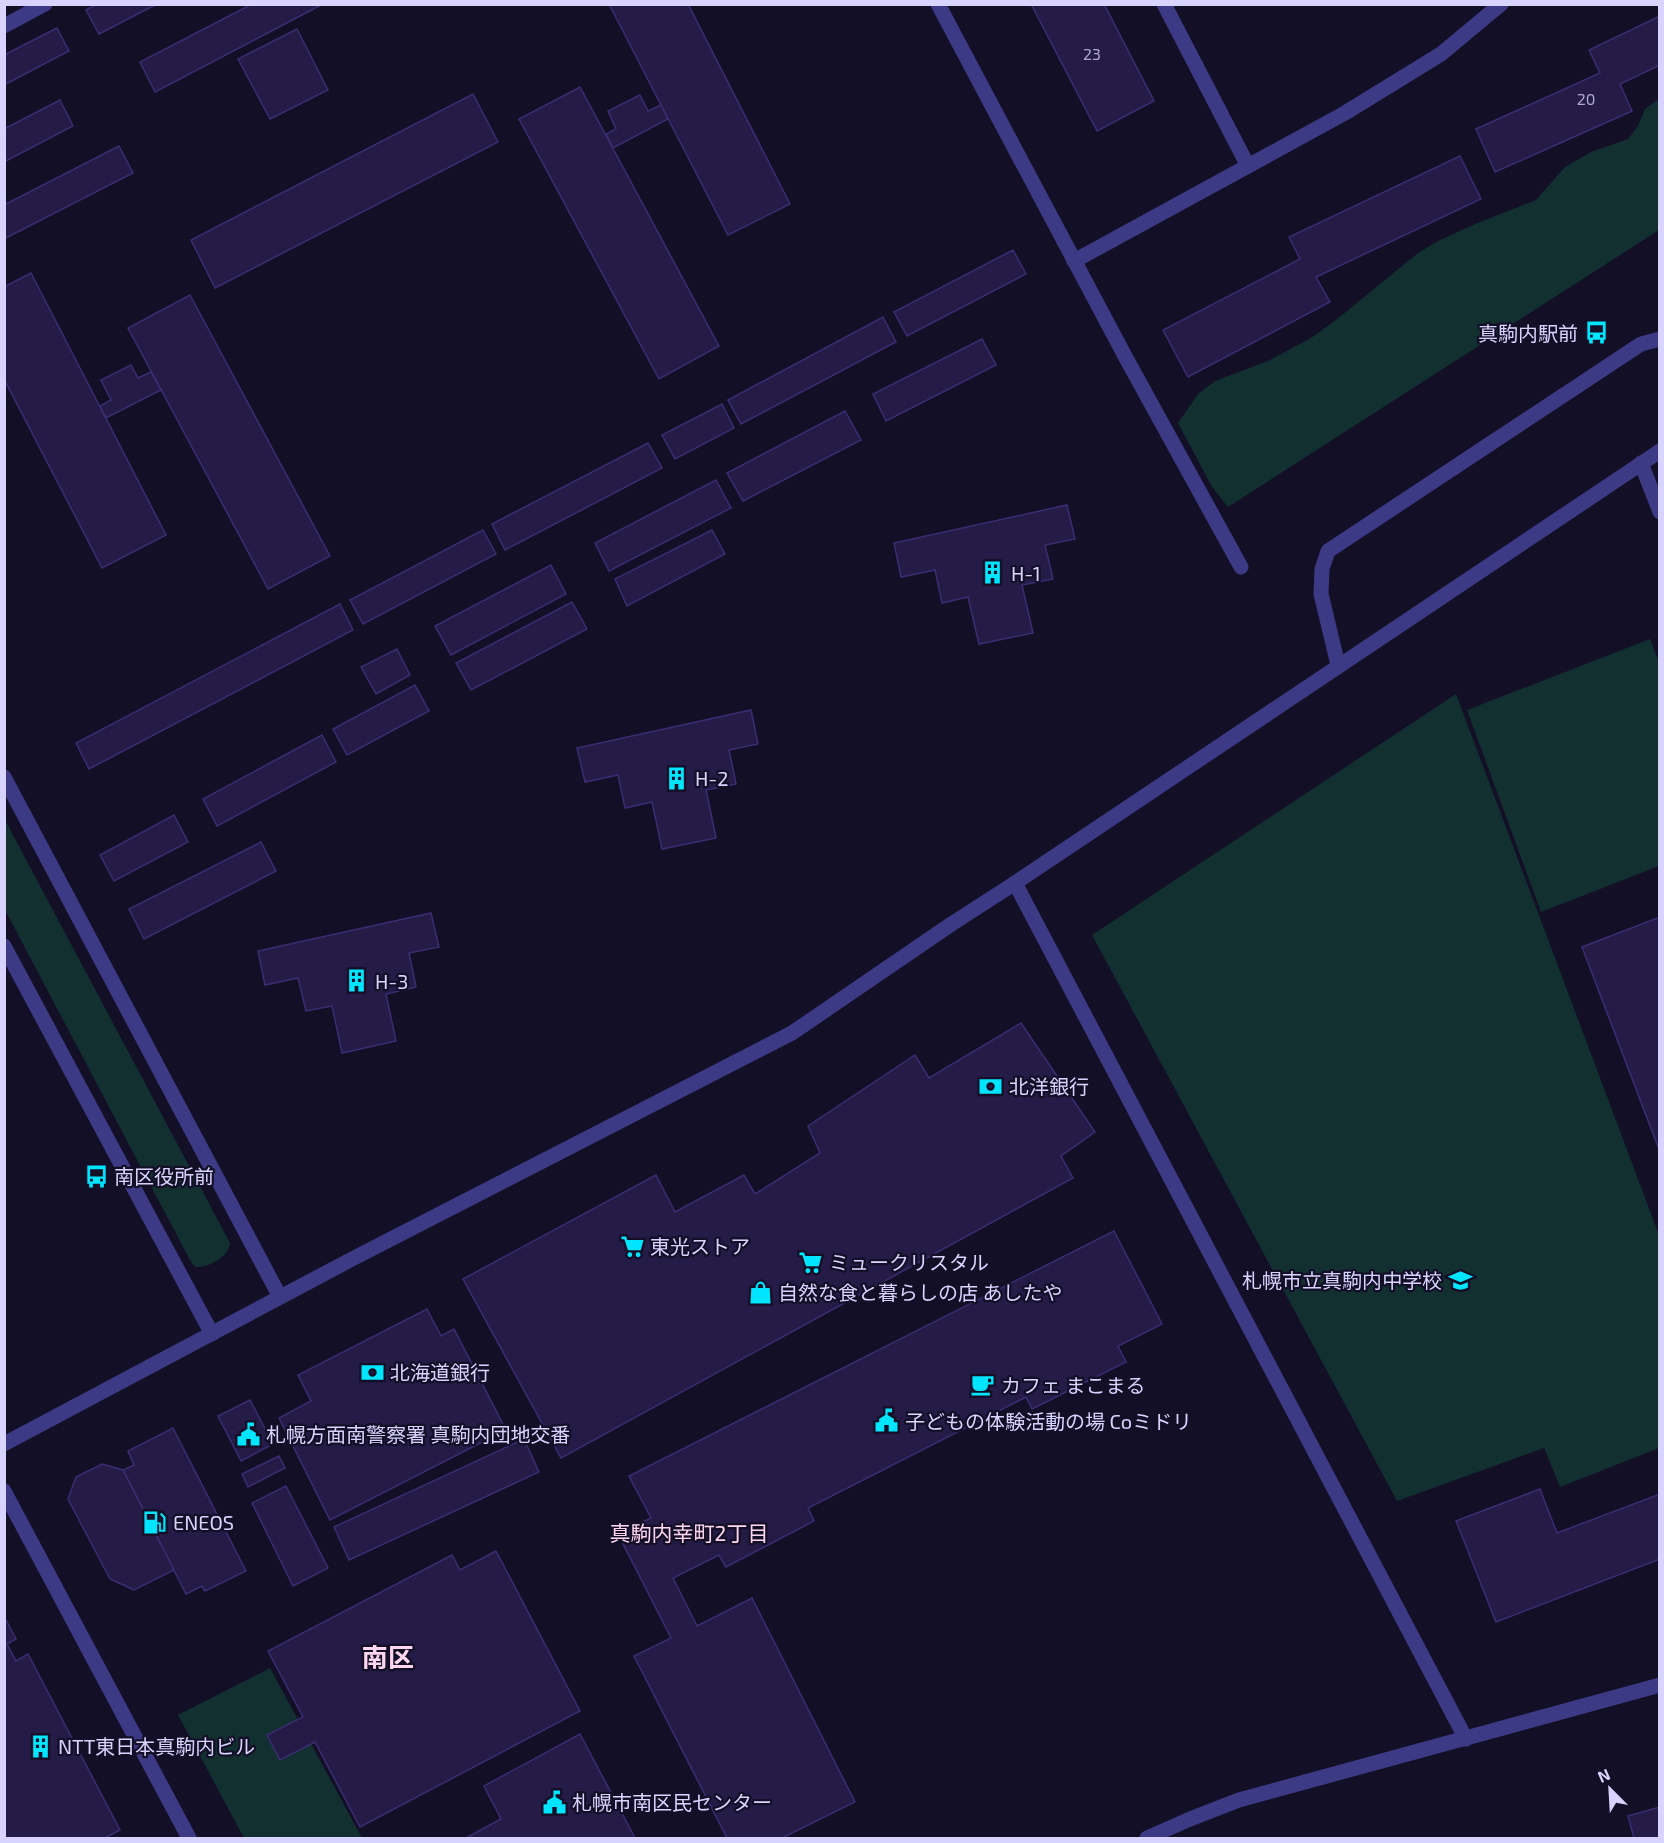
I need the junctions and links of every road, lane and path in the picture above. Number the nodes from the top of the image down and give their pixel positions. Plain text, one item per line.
1 (45, 4) edge
2 (938, 4) edge
3 (1164, 4) edge
4 (1501, 4) edge
5 (4, 26) edge
6 (1248, 166) junction
7 (1074, 261) junction
8 (1659, 339) edge
9 (1659, 451) edge
10 (1641, 463) junction
11 (1659, 512) edge
12 (1241, 567) dead end
13 (1338, 665) junction
14 (4, 777) edge
15 (1015, 883) junction
16 (4, 946) edge
17 (280, 1298) junction
18 (212, 1334) junction
19 (4, 1444) edge
20 (4, 1491) edge
21 (1659, 1685) edge
22 (1466, 1739) junction
23 (189, 1839) edge
24 (1146, 1839) edge

1 - 5 street
2 - 7 street
3 - 6 street
4 - 6 street
6 - 7 street
7 - 12 street
8 - 13 street
9 - 10 street
10 - 11 street
10 - 13 street
13 - 15 street
14 - 17 street
15 - 17 street
15 - 22 street
16 - 18 street
17 - 18 street
18 - 19 street
20 - 23 street
21 - 22 street
22 - 24 street

